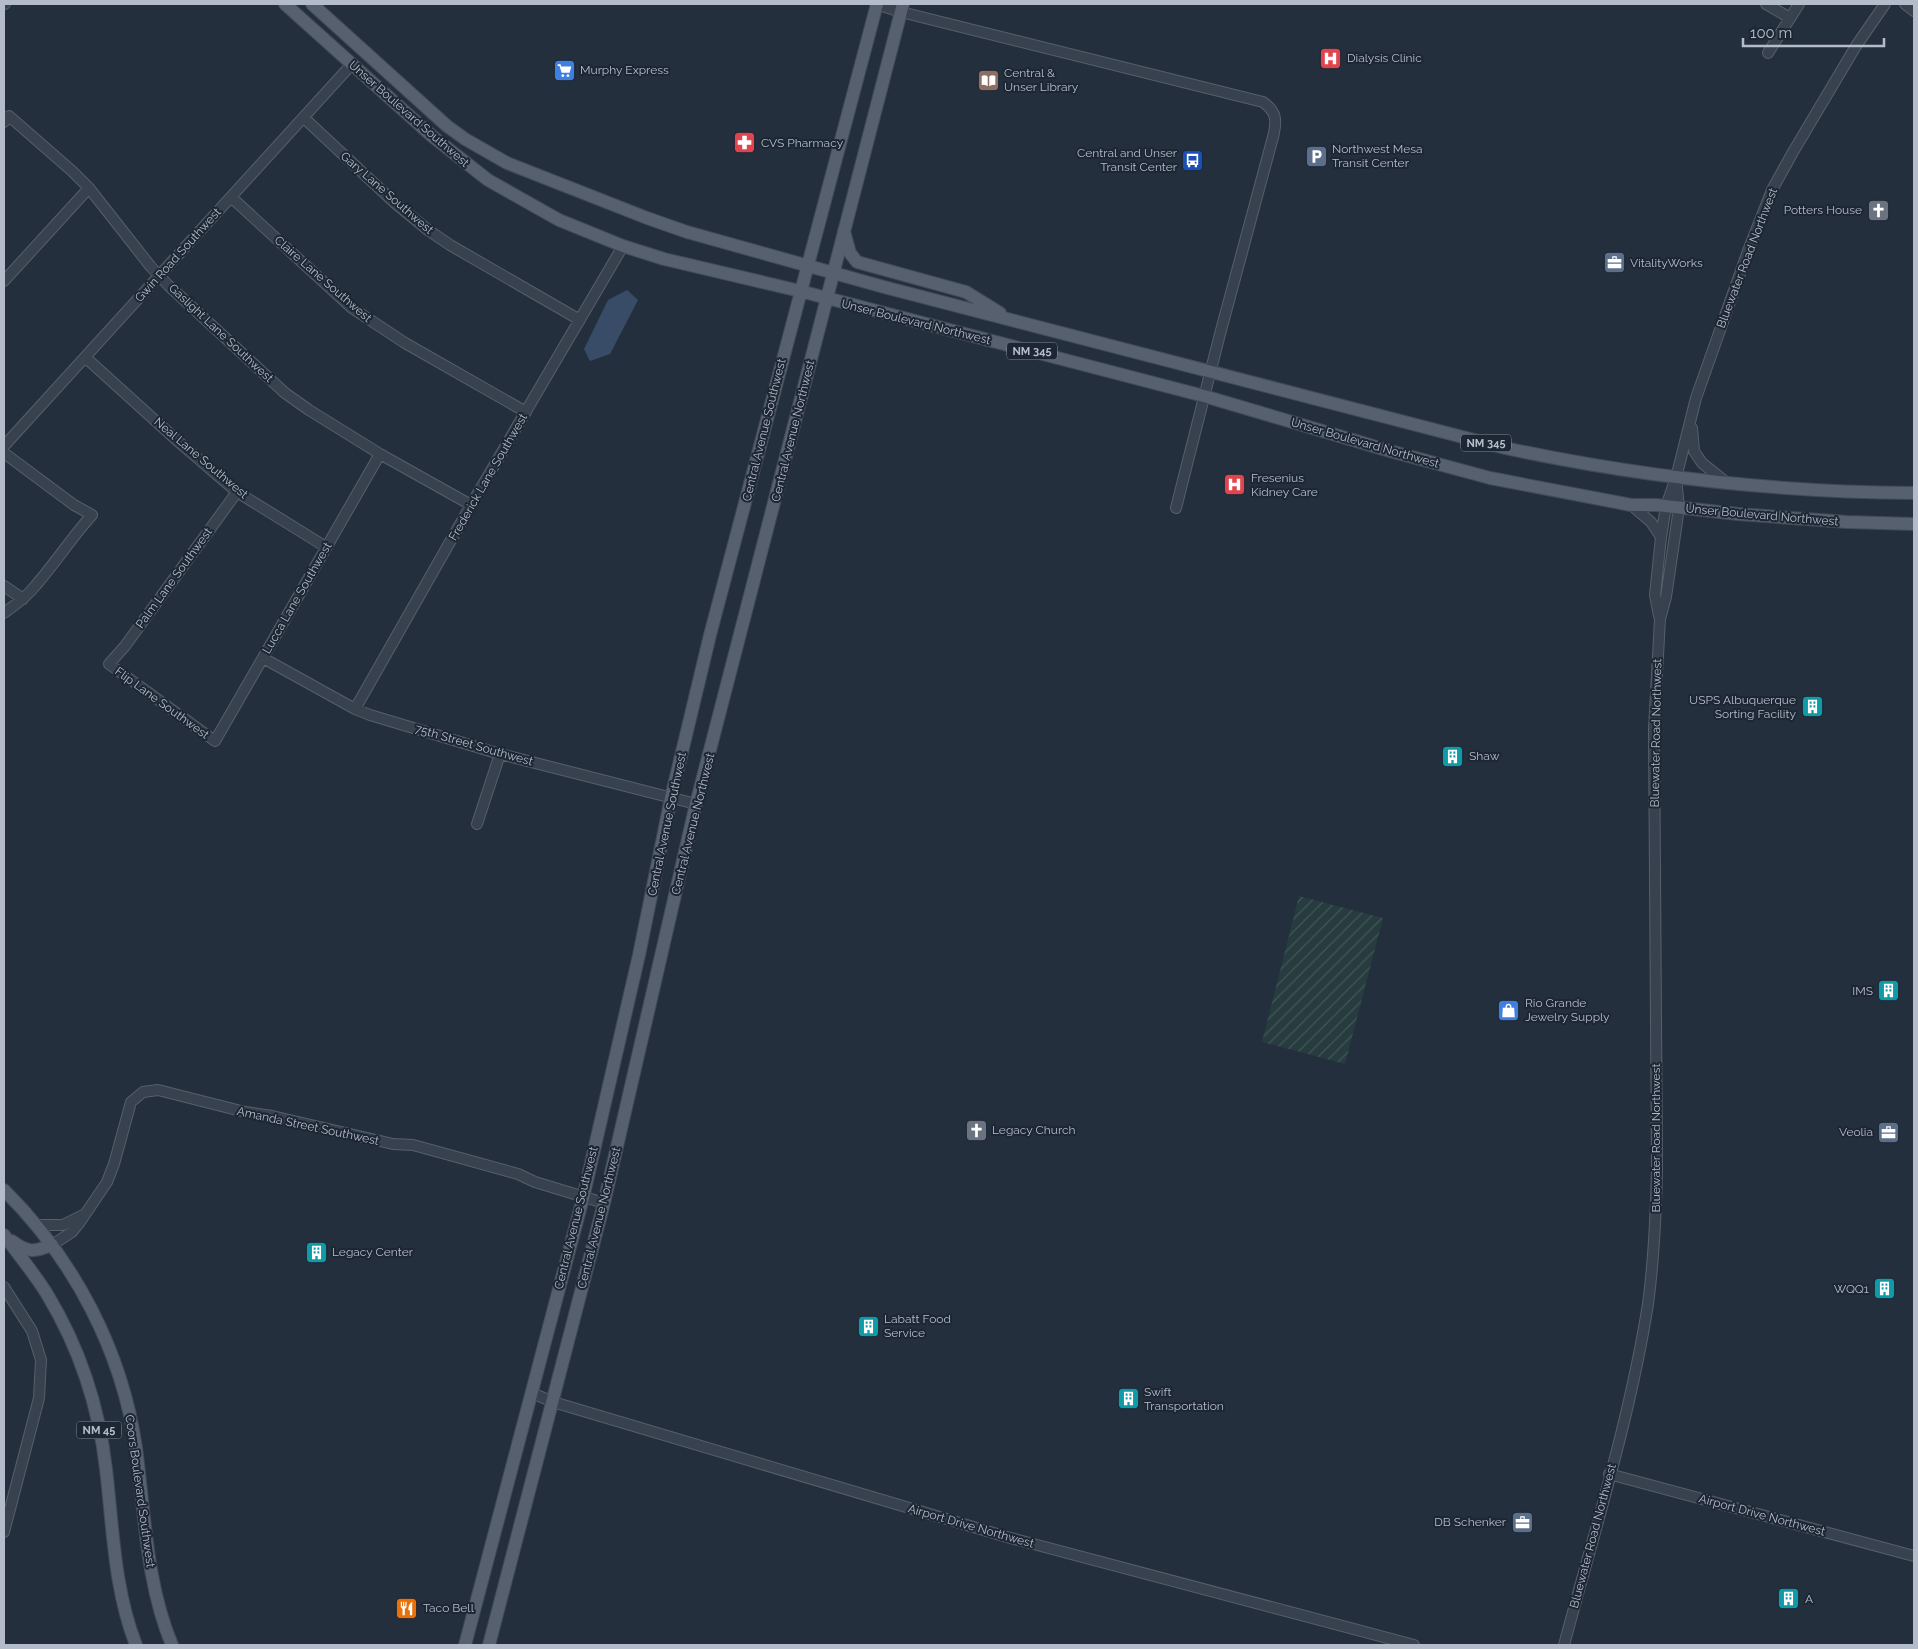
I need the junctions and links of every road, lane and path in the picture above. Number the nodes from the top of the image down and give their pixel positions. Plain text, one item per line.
1 (285, 4) edge
2 (312, 4) edge
3 (876, 4) edge
4 (1766, 4) edge
5 (1799, 4) edge
6 (1885, 4) edge
7 (1905, 4) edge
8 (902, 8) edge
9 (1914, 11) edge
10 (1790, 18) junction
11 (1768, 53) dead end
12 (352, 64) junction
13 (304, 118) junction
14 (6, 119) edge
15 (89, 188) junction
16 (231, 197) junction
17 (844, 231) junction
18 (622, 246) junction
19 (807, 265) junction
20 (833, 273) junction
21 (158, 276) junction
22 (4, 281) edge
23 (800, 291) junction
24 (826, 298) junction
25 (580, 320) junction
26 (1012, 320) junction
27 (85, 357) junction
28 (1210, 371) junction
29 (1204, 396) junction
30 (526, 412) junction
31 (1691, 420) junction
32 (4, 446) edge
33 (4, 453) edge
34 (380, 454) junction
35 (1676, 478) junction
36 (1727, 483) junction
37 (237, 492) junction
38 (1914, 493) edge
39 (471, 505) junction
40 (1631, 505) junction
41 (1673, 507) junction
42 (1176, 508) dead end
43 (1914, 524) edge
44 (1661, 537) junction
45 (326, 547) junction
46 (4, 586) edge
47 (23, 599) junction
48 (4, 613) edge
49 (1660, 619) junction
50 (263, 658) junction
51 (109, 664) joint
52 (355, 709) junction
53 (215, 741) joint
54 (500, 754) junction
55 (671, 798) junction
56 (696, 804) junction
57 (477, 824) dead end
58 (4, 1190) edge
59 (583, 1198) junction
60 (604, 1203) junction
61 (86, 1214) junction
62 (36, 1225) junction
63 (4, 1235) edge
64 (52, 1246) junction
65 (4, 1287) edge
66 (555, 1304) junction
67 (576, 1311) junction
68 (532, 1393) junction
69 (553, 1402) junction
70 (1610, 1474) junction
71 (4, 1532) edge
72 (1914, 1556) edge
73 (136, 1645) edge
74 (172, 1645) edge
75 (465, 1645) edge
76 (489, 1645) edge
77 (1414, 1645) edge
78 (1564, 1645) edge

1 - 12 main road, Unser Boulevard Southwest
2 - 19 main road, Unser Boulevard Southwest
3 - 8 street
3 - 19 main road, Central Avenue Southwest
4 - 10 street
5 - 10 street
6 - 31 street, Bluewater Road Northwest
7 - 9 street
8 - 17 main road, Central Avenue Northwest
8 - 28 street
10 - 11 street
12 - 13 street, Gwin Road Southwest
12 - 18 main road, Unser Boulevard Southwest
13 - 16 street, Gwin Road Southwest
13 - 25 street, Gary Lane Southwest
14 - 15 street, Gaslight Lane Southwest
15 - 21 street, Gaslight Lane Southwest
15 - 22 street
16 - 21 street, Gwin Road Southwest
16 - 30 street, Claire Lane Southwest
17 - 20 main road, Central Avenue Northwest
17 - 26 main road
18 - 23 main road, Unser Boulevard Southwest
18 - 25 street, Frederick Lane Southwest
19 - 20 main road, NM 345
19 - 23 main road, Central Avenue Southwest
20 - 24 main road, Central Avenue Northwest
20 - 26 main road, Unser Boulevard Northwest / NM 345
21 - 27 street, Gwin Road Southwest
21 - 34 street, Gaslight Lane Southwest
23 - 24 main road, NM 345
23 - 55 main road, Central Avenue Southwest
24 - 29 main road, Unser Boulevard Northwest / NM 345
24 - 56 main road, Central Avenue Northwest
25 - 30 street, Frederick Lane Southwest
26 - 28 main road, Unser Boulevard Northwest / NM 345
27 - 32 street, Gwin Road Southwest
27 - 37 street, Neal Lane Southwest
28 - 29 street
28 - 35 main road, Unser Boulevard Northwest / NM 345
29 - 40 main road, Unser Boulevard Northwest / NM 345
29 - 42 street
30 - 39 street, Frederick Lane Southwest
31 - 35 street, Bluewater Road Northwest
31 - 36 street
33 - 47 street
34 - 39 street, Gaslight Lane Southwest
34 - 45 street, Lucca Lane Southwest
35 - 36 main road, Unser Boulevard Northwest / NM 345
35 - 41 street, Bluewater Road Northwest
36 - 38 main road, Unser Boulevard Northwest / NM 345
37 - 45 street, Neal Lane Southwest
37 - 51 street, Palm Lane Southwest
39 - 52 street, Frederick Lane Southwest
40 - 41 main road, Unser Boulevard Northwest / NM 345
40 - 44 street
41 - 43 main road, Unser Boulevard Northwest / NM 345
41 - 44 street, Bluewater Road Northwest
41 - 49 street, Bluewater Road Northwest
44 - 49 street, Bluewater Road Northwest
45 - 50 street, Lucca Lane Southwest
46 - 47 street
47 - 48 street
49 - 70 street, Bluewater Road Northwest
50 - 52 street, 75th Street Southwest
50 - 53 street, Lucca Lane Southwest
51 - 53 street, Flip Lane Southwest
52 - 54 street, 75th Street Southwest
54 - 55 street, 75th Street Southwest
54 - 57 street
55 - 56 street, 75th Street Southwest
55 - 59 main road, Central Avenue Southwest
56 - 60 main road, Central Avenue Northwest
58 - 62 main road, Coors Boulevard Southwest / NM 45
59 - 60 street, Amanda Street Southwest
59 - 61 street, Amanda Street Southwest
59 - 66 main road, Central Avenue Southwest
60 - 67 main road, Central Avenue Northwest
61 - 62 street, Amanda Street Southwest
61 - 64 street, Amanda Street Southwest
62 - 64 main road, Coors Boulevard Southwest / NM 45
63 - 64 main road
63 - 73 main road, NM 45
64 - 74 main road, Coors Boulevard Southwest / NM 45
65 - 71 street
66 - 67 main road
66 - 68 main road, Central Avenue Southwest
67 - 69 main road, Central Avenue Northwest
68 - 69 street, Airport Drive Northwest
68 - 75 main road, Central Avenue Southwest
69 - 76 main road, Central Avenue Northwest
69 - 77 street, Airport Drive Northwest
70 - 72 street, Airport Drive Northwest
70 - 78 street, Bluewater Road Northwest

